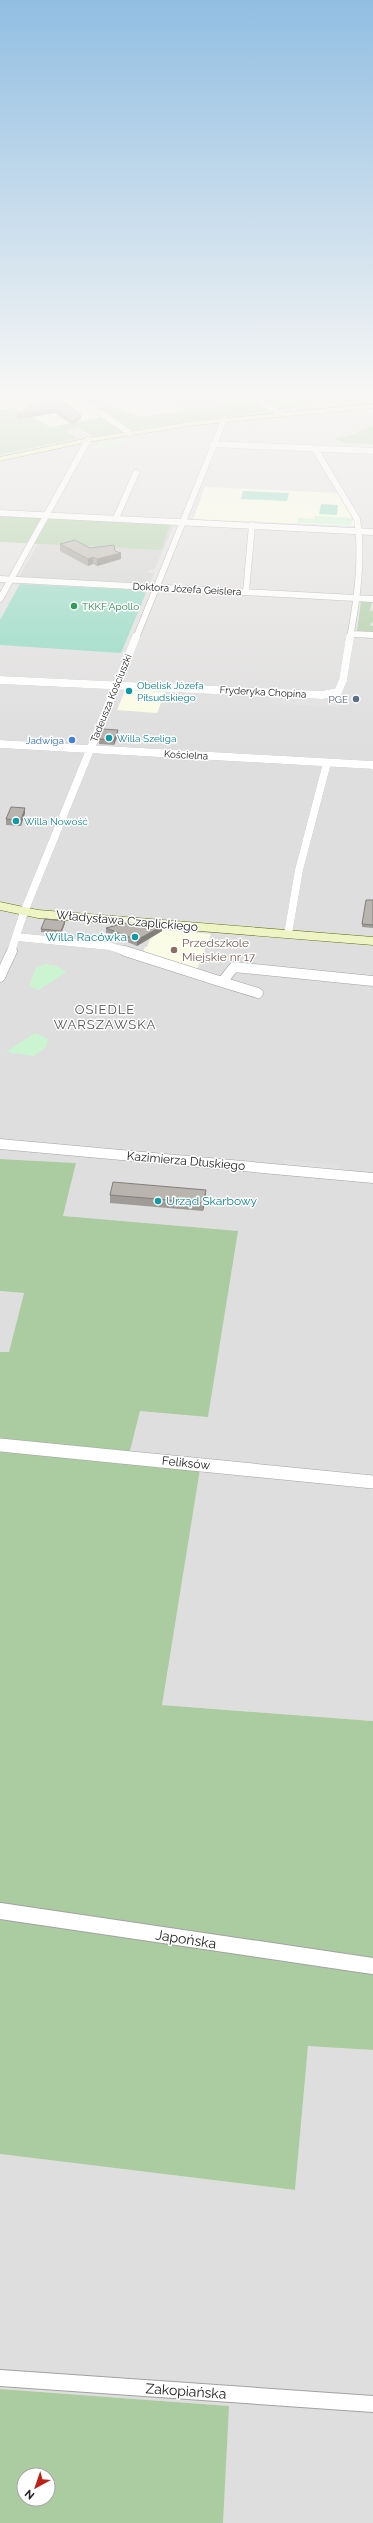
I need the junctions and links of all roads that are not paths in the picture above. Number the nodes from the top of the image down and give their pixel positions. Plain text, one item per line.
1 (49, 509) edge
2 (120, 509) edge
3 (187, 509) edge
4 (351, 509) edge
5 (0, 513) edge
6 (45, 515) junction
7 (116, 518) junction
8 (182, 522) junction
9 (252, 525) junction
10 (359, 531) junction
11 (373, 532) edge
12 (0, 579) edge
13 (10, 580) junction
14 (155, 587) junction
15 (246, 592) junction
16 (357, 598) junction
17 (0, 599) edge
18 (373, 599) edge
19 (352, 634) junction
20 (373, 635) edge
21 (0, 680) edge
22 (117, 685) junction
23 (0, 744) edge
24 (90, 749) junction
25 (327, 763) junction
26 (373, 765) edge
27 (0, 906) edge
28 (24, 912) junction
29 (288, 934) junction
30 (16, 937) junction
31 (373, 941) edge
32 (0, 977) edge
33 (373, 981) edge
34 (222, 982) junction
35 (258, 993) dead end
36 (0, 1144) edge
37 (373, 1178) edge
38 (0, 1445) edge
39 (373, 1482) edge
40 (0, 1911) edge
41 (373, 1966) edge
42 (0, 2378) edge
43 (373, 2404) edge

1 - 6 street
2 - 7 street
3 - 8 street, Tadeusza Kościuszki
4 - 10 street, Fryderyka Chopina
5 - 6 street
6 - 7 street
6 - 13 street
7 - 8 street
8 - 9 street
8 - 14 street, Tadeusza Kościuszki
9 - 10 street
9 - 15 street
10 - 11 street
10 - 16 street, Fryderyka Chopina
12 - 13 street, Doktora Józefa Geislera
13 - 14 street, Doktora Józefa Geislera
13 - 17 street
14 - 15 street, Doktora Józefa Geislera
14 - 22 street, Tadeusza Kościuszki
15 - 16 street, Doktora Józefa Geislera
16 - 18 street, Doktora Józefa Geislera
16 - 19 street, Fryderyka Chopina
19 - 20 street
19 - 22 street, Fryderyka Chopina
21 - 22 street, Fryderyka Chopina
22 - 24 street, Tadeusza Kościuszki
23 - 24 street, Kościelna
24 - 25 street, Kościelna
24 - 28 street, Tadeusza Kościuszki
25 - 26 street, Kościelna
25 - 29 street
27 - 28 main road, Władysława Czaplickiego
28 - 29 main road, Władysława Czaplickiego
28 - 30 street, Tadeusza Kościuszki
29 - 31 main road, Władysława Czaplickiego
30 - 32 street, Tadeusza Kościuszki
30 - 34 street
33 - 34 street
34 - 35 street
36 - 37 street, Kazimierza Dłuskiego
38 - 39 street, Feliksów
40 - 41 street, Japońska
42 - 43 street, Zakopiańska

